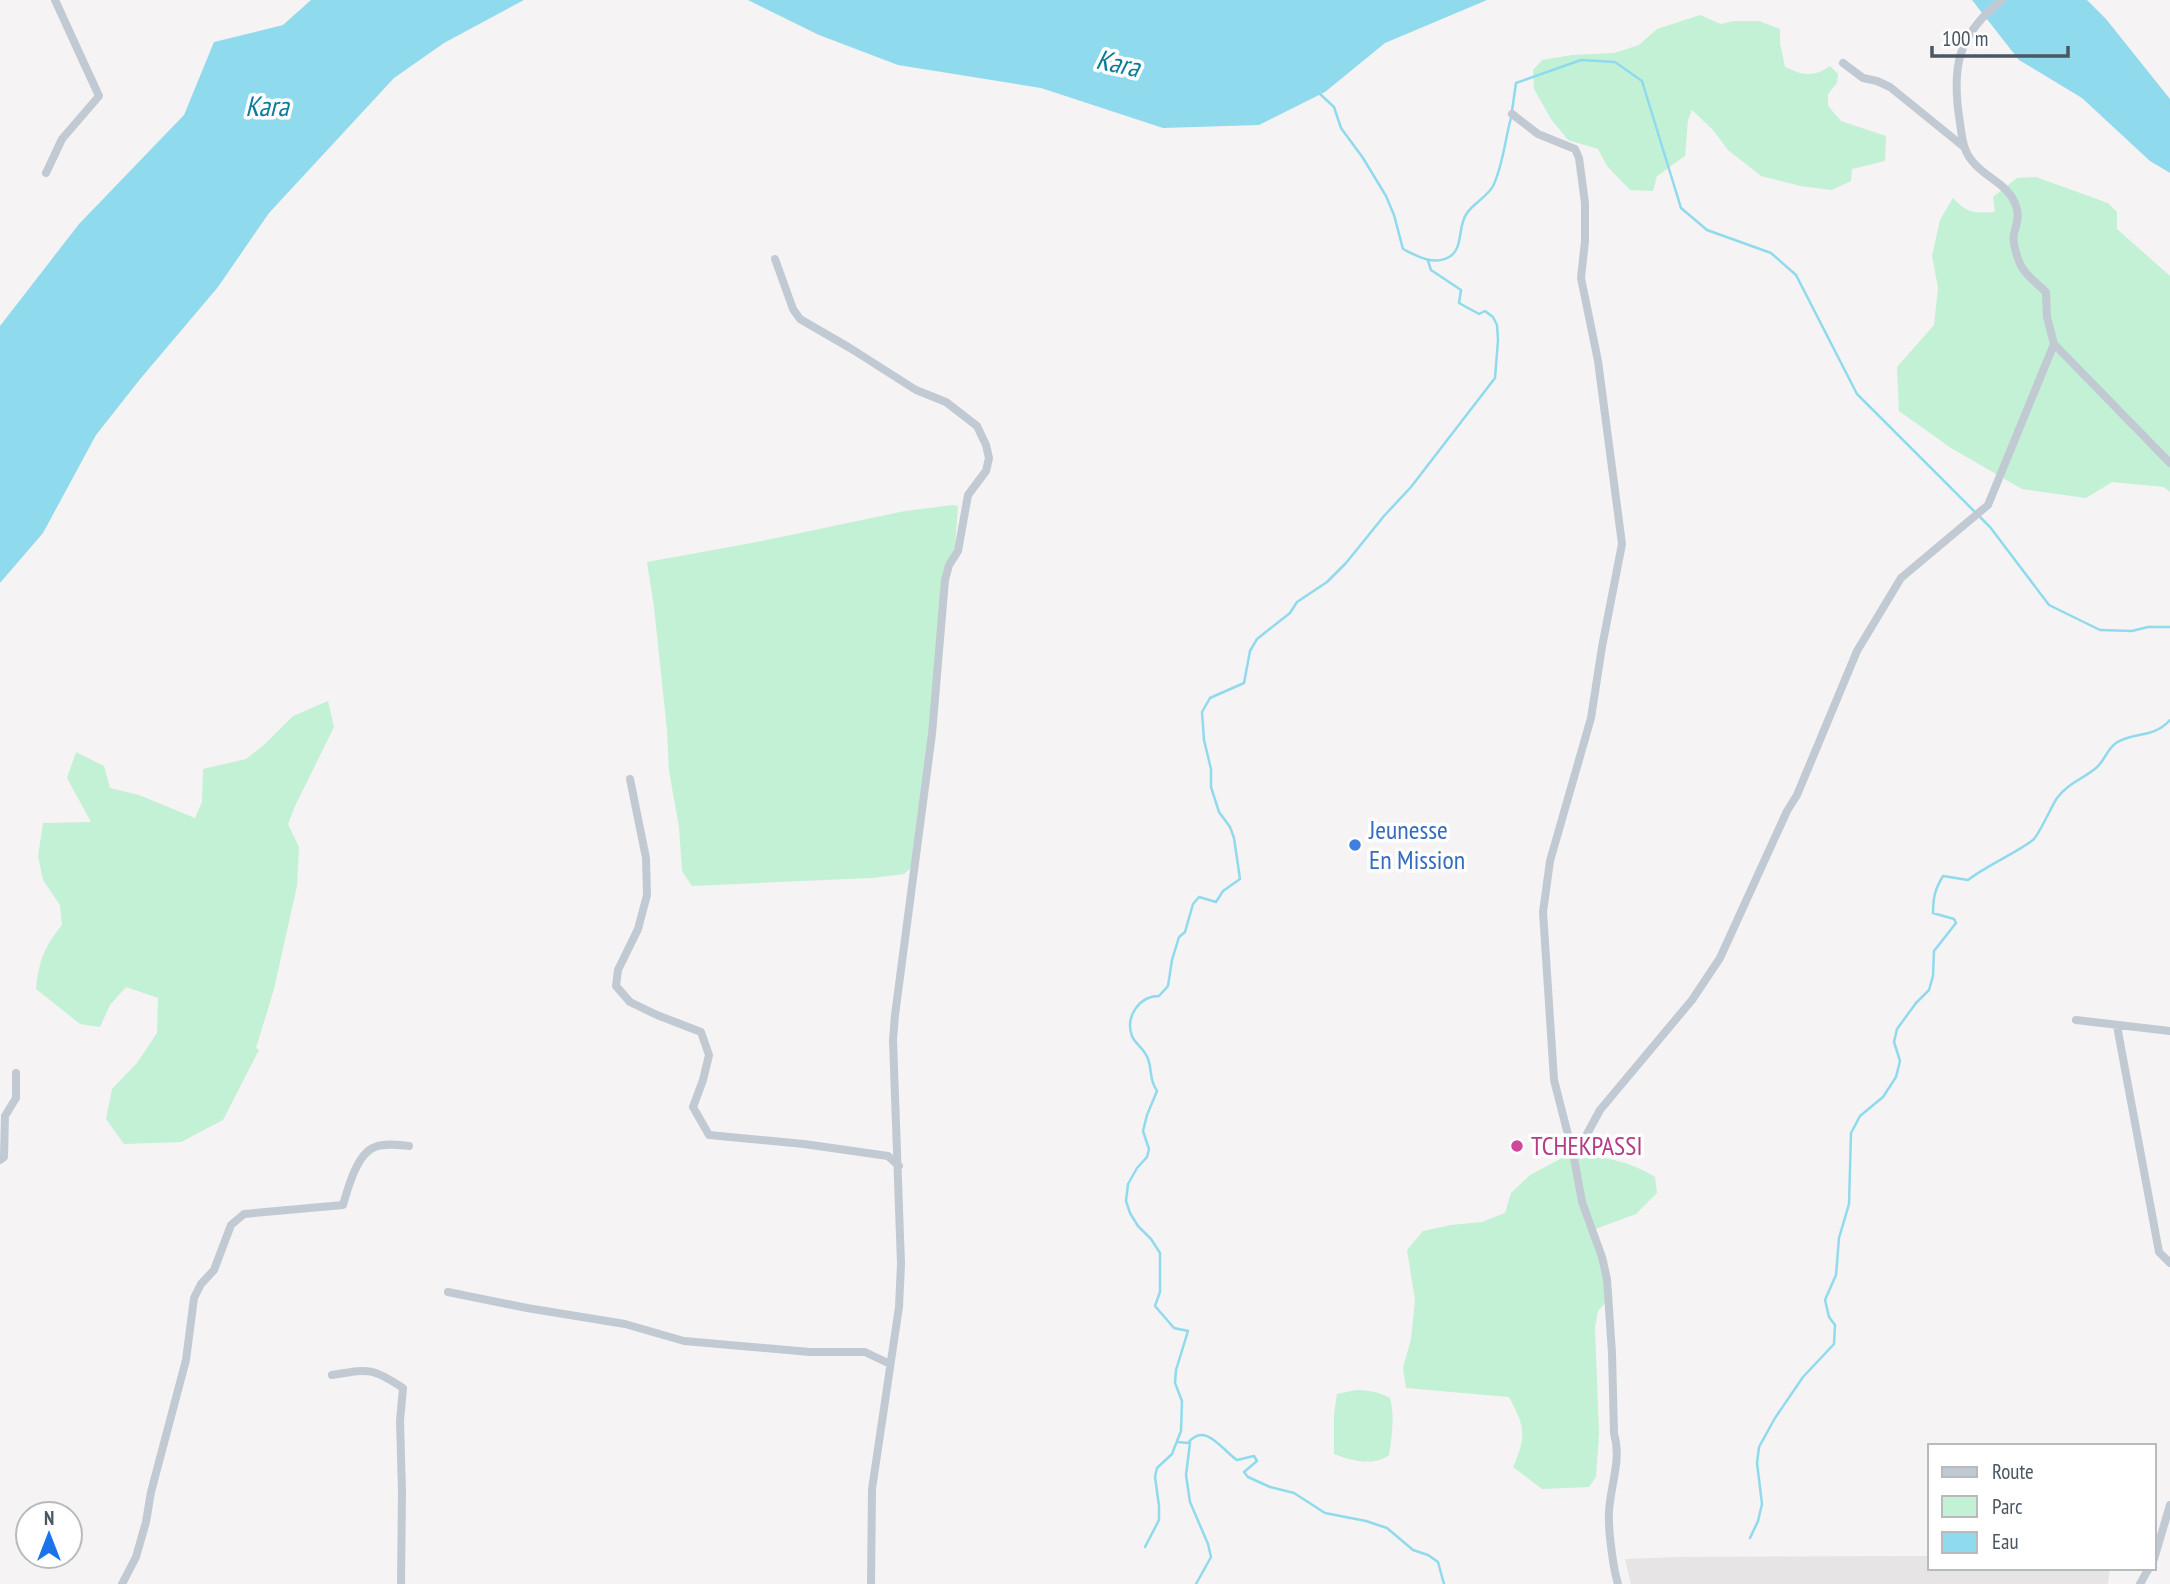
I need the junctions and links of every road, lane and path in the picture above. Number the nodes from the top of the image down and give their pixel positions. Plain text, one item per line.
1 (55, 0) edge
2 (2002, 0) edge
3 (1843, 62) dead end
4 (1512, 114) dead end
5 (1964, 146) junction
6 (46, 173) dead end
7 (775, 259) dead end
8 (2054, 344) junction
9 (2170, 463) edge
10 (630, 779) dead end
11 (2076, 1020) dead end
12 (2117, 1026) junction
13 (2170, 1031) edge
14 (16, 1073) dead end
15 (409, 1146) dead end
16 (1574, 1158) junction
17 (0, 1160) edge
18 (899, 1166) junction
19 (2170, 1263) edge
20 (449, 1292) dead end
21 (890, 1364) junction
22 (332, 1375) dead end
23 (2170, 1505) edge
24 (2156, 1552) edge
25 (122, 1584) edge
26 (401, 1584) edge
27 (871, 1584) edge
28 (1618, 1584) edge

1 - 6 street
2 - 5 street
3 - 5 street
4 - 16 street
5 - 8 street
7 - 18 street
8 - 9 street
8 - 16 street
10 - 18 street
11 - 12 street
12 - 13 street
12 - 19 street
14 - 17 street
15 - 25 street
16 - 28 street
18 - 21 street
20 - 21 street
21 - 27 street
22 - 26 street
23 - 24 street

